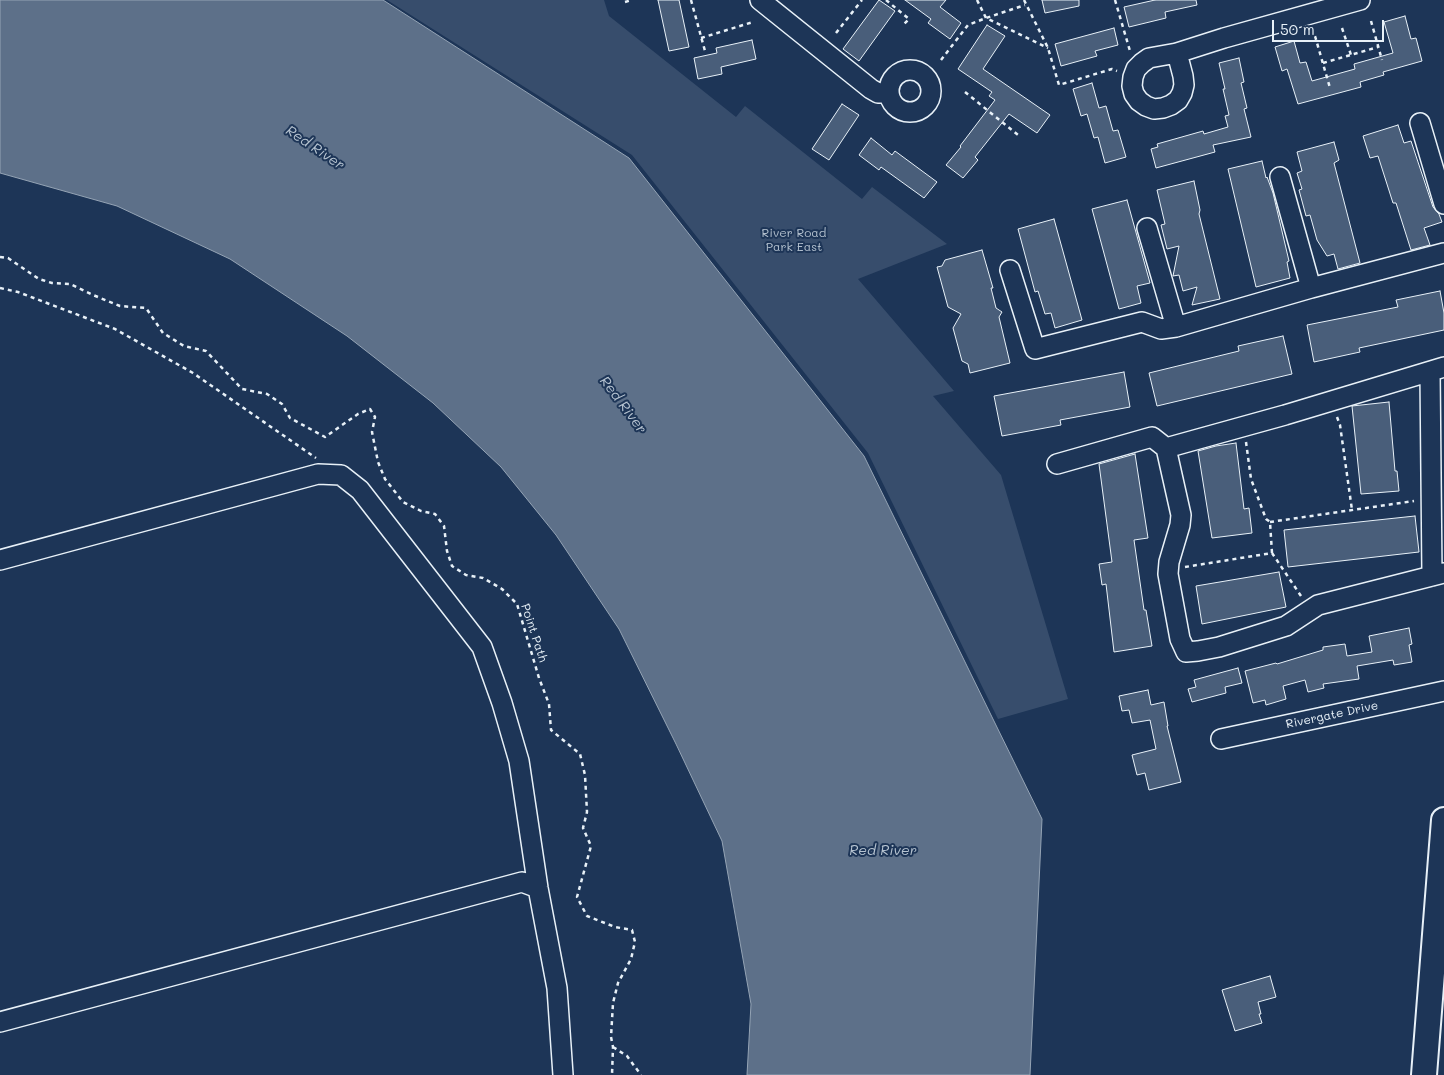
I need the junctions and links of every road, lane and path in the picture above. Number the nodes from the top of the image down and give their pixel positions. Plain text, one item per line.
1 (632, 0) edge
2 (691, 0) edge
3 (760, 0) edge
4 (862, 0) edge
5 (886, 0) edge
6 (977, 0) edge
7 (1024, 0) edge
8 (1115, 0) edge
9 (1360, 0) edge
10 (625, 2) dead end
11 (1025, 5) junction
12 (986, 18) junction
13 (1371, 21) dead end
14 (752, 22) dead end
15 (902, 26) dead end
16 (1342, 28) dead end
17 (836, 33) dead end
18 (1315, 36) dead end
19 (701, 38) junction
20 (1378, 47) junction
21 (1048, 48) junction
22 (705, 51) dead end
23 (1177, 53) junction
24 (1351, 55) junction
25 (1132, 56) dead end
26 (941, 60) dead end
27 (1382, 60) dead end
28 (1323, 63) junction
29 (1133, 77) junction
30 (1330, 88) dead end
31 (889, 92) dead end
32 (965, 92) dead end
33 (1420, 123) dead end
34 (1018, 136) dead end
35 (1280, 177) dead end
36 (1444, 204) edge
37 (1147, 228) dead end
38 (1444, 253) edge
39 (0, 257) edge
40 (1010, 270) dead end
41 (0, 288) edge
42 (1311, 288) junction
43 (1176, 327) junction
44 (1437, 370) edge
45 (1332, 401) junction
46 (1244, 426) junction
47 (1166, 448) junction
48 (316, 458) dead end
49 (1057, 464) dead end
50 (1432, 499) junction
51 (1352, 510) junction
52 (1270, 522) junction
53 (1272, 553) junction
54 (0, 560) edge
55 (1169, 566) junction
56 (1438, 574) edge
57 (1310, 610) junction
58 (1444, 691) edge
59 (1221, 738) dead end
60 (1444, 820) edge
61 (538, 888) junction
62 (1440, 907) edge
63 (0, 1022) edge
64 (613, 1047) junction
65 (563, 1075) edge
66 (612, 1075) edge
67 (641, 1075) edge
68 (1424, 1075) edge

1 - 10 path
2 - 19 path
3 - 31 street
4 - 17 path
5 - 15 path
6 - 12 path
7 - 11 path
8 - 25 path
9 - 23 street
11 - 12 path
11 - 21 path
12 - 21 path
12 - 26 path
13 - 20 path
14 - 19 path
16 - 24 path
18 - 28 path
19 - 22 path
20 - 24 path
20 - 27 path
21 - 29 path
23 - 29 street
23 - 29 street
24 - 28 path
28 - 30 path
32 - 34 path
33 - 36 street
35 - 42 street
37 - 43 street
38 - 42 street
39 - 64 path, Point Path
40 - 43 street
41 - 48 path
42 - 43 street
44 - 45 street
44 - 50 street
45 - 46 street
45 - 51 path
46 - 47 street
46 - 52 path
47 - 49 street
47 - 55 street
50 - 51 path
50 - 56 street
51 - 52 path
52 - 53 path
53 - 55 path
53 - 57 path
54 - 61 street
55 - 57 street
56 - 57 street
58 - 59 street, Rivergate Drive
60 - 62 main road
61 - 63 street
61 - 65 street
62 - 68 main road
64 - 66 path, Point Path
64 - 67 path

